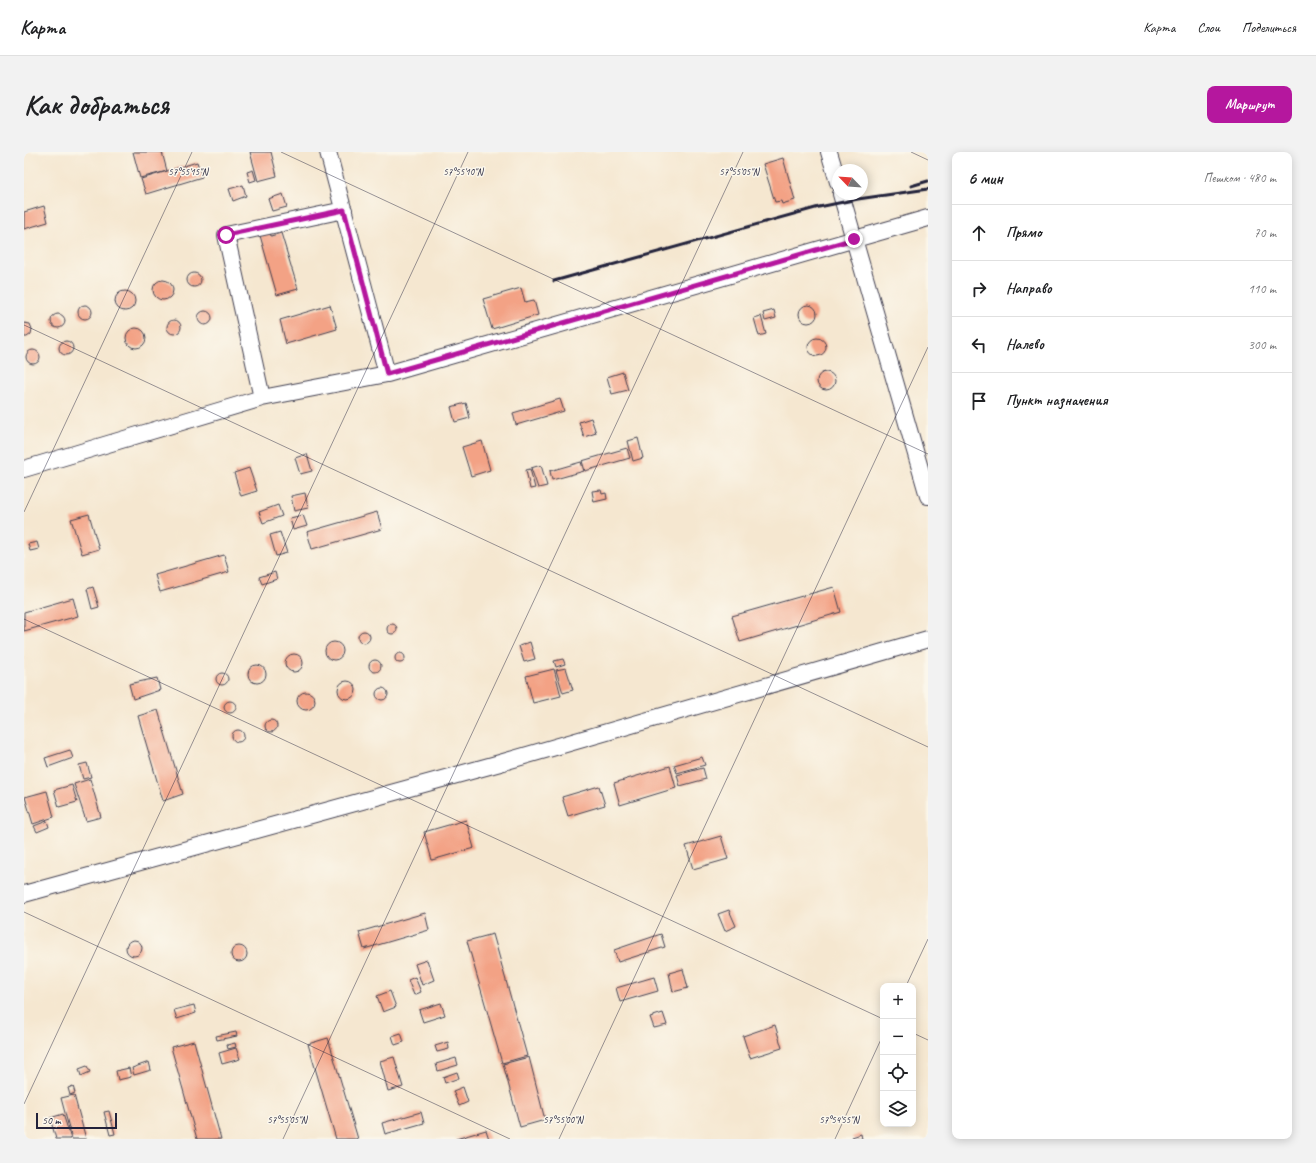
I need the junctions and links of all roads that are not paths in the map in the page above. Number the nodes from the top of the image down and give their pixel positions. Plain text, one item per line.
1 (328, 152) edge
2 (830, 152) edge
3 (833, 164) edge
4 (843, 200) edge
5 (344, 210) junction
6 (928, 218) edge
7 (854, 239) junction
8 (387, 374) junction
9 (262, 398) junction
10 (24, 469) edge
11 (928, 496) edge
12 (928, 639) edge
13 (24, 894) edge

1 - 5 lane
2 - 3 lane
4 - 7 lane
5 - 8 lane
5 - 9 lane
6 - 7 lane
7 - 8 lane
7 - 11 lane
8 - 9 lane
9 - 10 lane
12 - 13 lane

